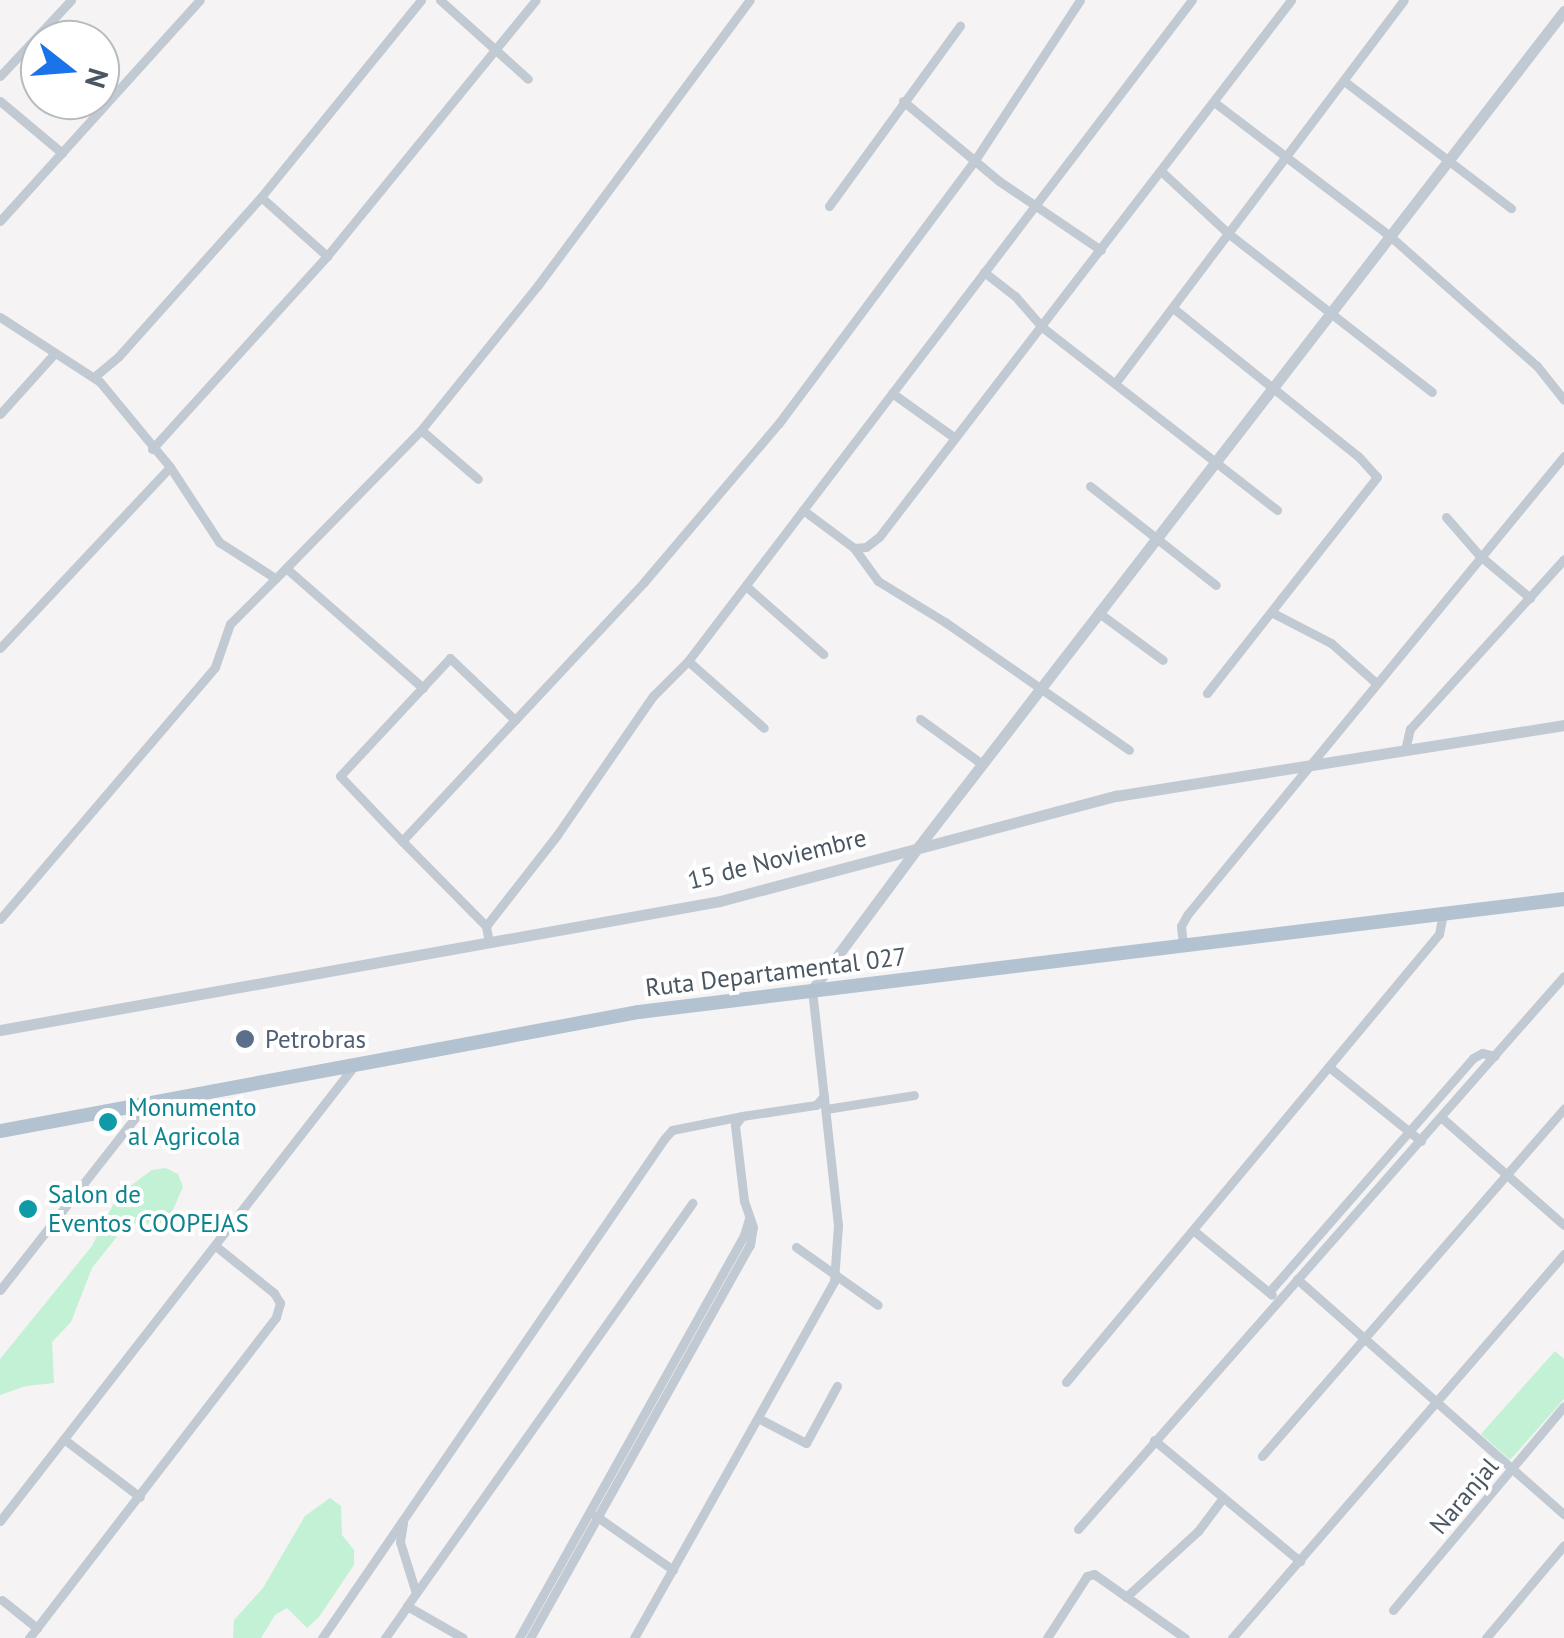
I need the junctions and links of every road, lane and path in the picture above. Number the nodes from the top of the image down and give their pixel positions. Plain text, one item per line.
1 (71, 0) edge
2 (181, 0) edge
3 (200, 0) edge
4 (421, 0) edge
5 (440, 0) edge
6 (536, 0) edge
7 (750, 0) edge
8 (1080, 0) edge
9 (1192, 0) edge
10 (1290, 0) edge
11 (1404, 0) edge
12 (192, 10) junction
13 (1564, 11) edge
14 (960, 26) dead end
15 (496, 52) junction
16 (0, 76) edge
17 (528, 80) dead end
18 (1344, 81) junction
19 (0, 101) edge
20 (903, 102) junction
21 (1214, 102) junction
22 (62, 153) junction
23 (1286, 158) junction
24 (975, 160) junction
25 (1448, 161) junction
26 (1162, 172) junction
27 (261, 196) junction
28 (1036, 203) junction
29 (829, 206) dead end
30 (1511, 208) dead end
31 (0, 221) edge
32 (1229, 234) junction
33 (1390, 236) junction
34 (1101, 250) junction
35 (327, 256) junction
36 (984, 272) junction
37 (1173, 308) junction
38 (1331, 313) junction
39 (0, 317) edge
40 (1042, 327) junction
41 (54, 354) junction
42 (94, 377) junction
43 (1116, 382) junction
44 (1273, 388) junction
45 (1432, 392) dead end
46 (892, 393) junction
47 (1564, 400) edge
48 (0, 414) edge
49 (421, 430) junction
50 (955, 438) junction
51 (152, 449) junction
52 (1564, 456) edge
53 (1216, 461) junction
54 (170, 467) junction
55 (478, 479) dead end
56 (1090, 486) dead end
57 (803, 510) junction
58 (1276, 510) dead end
59 (1446, 517) dead end
60 (1156, 538) junction
61 (854, 548) junction
62 (1478, 555) junction
63 (1564, 558) edge
64 (286, 568) junction
65 (275, 578) junction
66 (1216, 585) dead end
67 (746, 586) junction
68 (1530, 598) junction
69 (1099, 612) junction
70 (1271, 612) junction
71 (0, 648) edge
72 (823, 654) dead end
73 (1163, 660) dead end
74 (688, 661) junction
75 (1375, 682) junction
76 (1042, 687) junction
77 (423, 688) junction
78 (1208, 693) dead end
79 (920, 719) dead end
80 (515, 720) junction
81 (1564, 724) edge
82 (764, 728) dead end
83 (1128, 750) dead end
84 (1405, 750) junction
85 (982, 764) junction
86 (1306, 766) junction
87 (402, 841) junction
88 (919, 846) junction
89 (1564, 900) edge
90 (1443, 914) junction
91 (0, 919) edge
92 (486, 926) junction
93 (489, 942) junction
94 (1183, 944) junction
95 (1564, 976) edge
96 (812, 990) junction
97 (0, 1030) edge
98 (1495, 1056) junction
99 (356, 1064) junction
100 (1328, 1067) junction
101 (914, 1095) dead end
102 (824, 1096) junction
103 (146, 1102) junction
104 (1564, 1108) edge
105 (826, 1110) junction
106 (742, 1116) junction
107 (1442, 1118) junction
108 (0, 1131) edge
109 (1409, 1132) junction
110 (1421, 1141) junction
111 (1507, 1174) junction
112 (692, 1203) dead end
113 (1564, 1225) edge
114 (1193, 1230) junction
115 (217, 1247) junction
116 (796, 1248) dead end
117 (1564, 1254) edge
118 (834, 1276) junction
119 (1297, 1278) junction
120 (0, 1290) edge
121 (1269, 1292) junction
122 (1278, 1300) junction
123 (878, 1305) dead end
124 (1364, 1338) junction
125 (1066, 1382) dead end
126 (837, 1386) dead end
127 (1438, 1402) junction
128 (1564, 1406) edge
129 (758, 1418) junction
130 (65, 1440) junction
131 (1154, 1440) junction
132 (1262, 1456) dead end
133 (1512, 1470) junction
134 (140, 1497) junction
135 (1222, 1499) junction
136 (408, 1511) junction
137 (594, 1514) junction
138 (1564, 1514) edge
139 (0, 1521) edge
140 (1078, 1529) dead end
141 (1564, 1545) edge
142 (1300, 1561) junction
143 (673, 1570) junction
144 (416, 1593) junction
145 (1126, 1597) junction
146 (2, 1600) edge
147 (408, 1606) junction
148 (1392, 1610) dead end
149 (37, 1628) junction
150 (29, 1638) edge
151 (322, 1638) edge
152 (385, 1638) edge
153 (463, 1638) edge
154 (519, 1638) edge
155 (530, 1638) edge
156 (634, 1638) edge
157 (1047, 1638) edge
158 (1184, 1638) edge
159 (1232, 1638) edge
160 (1486, 1638) edge

1 - 16 street
2 - 12 street
3 - 12 street
4 - 27 street
5 - 15 street
6 - 15 street
7 - 49 street
8 - 24 street
9 - 28 street
10 - 21 street
11 - 18 street
12 - 22 street
13 - 25 street
14 - 20 street
15 - 17 street
15 - 35 street
18 - 23 street
18 - 25 street
19 - 22 street
20 - 24 street
20 - 29 street
21 - 23 street
21 - 26 street
22 - 31 street
23 - 32 street
23 - 33 street
24 - 28 street
24 - 80 street
25 - 30 street
25 - 33 street
26 - 32 street
26 - 34 street
27 - 35 street
27 - 42 street
28 - 34 street
28 - 36 street
32 - 37 street
32 - 38 street
33 - 38 street
33 - 47 street
34 - 40 street
35 - 51 street
36 - 40 street
36 - 46 street
37 - 43 street
37 - 44 street
38 - 44 street
38 - 45 street
39 - 41 street
40 - 43 street
40 - 50 street
41 - 42 street
41 - 48 street
42 - 51 street
43 - 53 street
44 - 53 street
44 - 70 street
46 - 50 street
46 - 57 street
49 - 55 street
49 - 64 street
50 - 61 street
51 - 54 street
52 - 62 street
53 - 58 street
53 - 60 street
54 - 65 street
54 - 71 street
56 - 60 street
57 - 61 street
57 - 67 street
59 - 62 street
60 - 66 street
60 - 69 street
61 - 76 street
62 - 68 street
62 - 75 street
63 - 68 street
64 - 65 street
64 - 77 street
65 - 91 street
67 - 72 street
67 - 74 street
68 - 84 street
69 - 73 street
69 - 76 street
70 - 75 street
70 - 78 street
74 - 82 street
74 - 92 street
75 - 86 street
76 - 83 street
76 - 85 street
77 - 80 street
77 - 87 street
79 - 85 street
80 - 87 street
81 - 84 street, 15 de Noviembre
84 - 86 street, 15 de Noviembre
85 - 88 street
86 - 88 street, 15 de Noviembre
86 - 94 street
87 - 92 street
88 - 93 street, 15 de Noviembre
88 - 96 street
89 - 90 main road, Ruta Departamental 027
90 - 94 main road, Ruta Departamental 027
90 - 100 street
92 - 93 street
93 - 97 street, 15 de Noviembre
94 - 96 main road, Ruta Departamental 027
95 - 98 street
96 - 99 main road, Ruta Departamental 027
96 - 102 street
98 - 107 street
98 - 109 street
99 - 103 main road, Ruta Departamental 027
99 - 115 street
100 - 109 street
100 - 114 street
101 - 105 street
102 - 105 street
102 - 106 street
103 - 108 main road, Ruta Departamental 027
103 - 120 street
104 - 111 street
105 - 118 street
106 - 136 street
106 - 137 street
107 - 110 street
107 - 111 street
109 - 110 street
109 - 121 street
110 - 119 street
111 - 113 street
111 - 124 street
112 - 144 street
114 - 121 street
114 - 125 street
115 - 130 street
115 - 134 street
116 - 118 street
117 - 127 street
118 - 123 street
118 - 129 street
119 - 122 street
119 - 124 street
121 - 122 street
122 - 131 street
124 - 127 street
124 - 132 street
126 - 129 street
127 - 133 street
127 - 142 street
128 - 133 street, Naranjal
129 - 143 street
130 - 134 street
130 - 139 street
131 - 135 street
131 - 140 street
133 - 138 street
133 - 148 street, Naranjal
134 - 149 street
135 - 142 street
135 - 145 street
136 - 144 street
136 - 151 street
137 - 143 street
137 - 154 street
137 - 155 street
141 - 160 street
142 - 159 street
143 - 156 street
144 - 147 street
145 - 157 street
145 - 158 street
146 - 149 street
147 - 152 street
147 - 153 street
149 - 150 street

